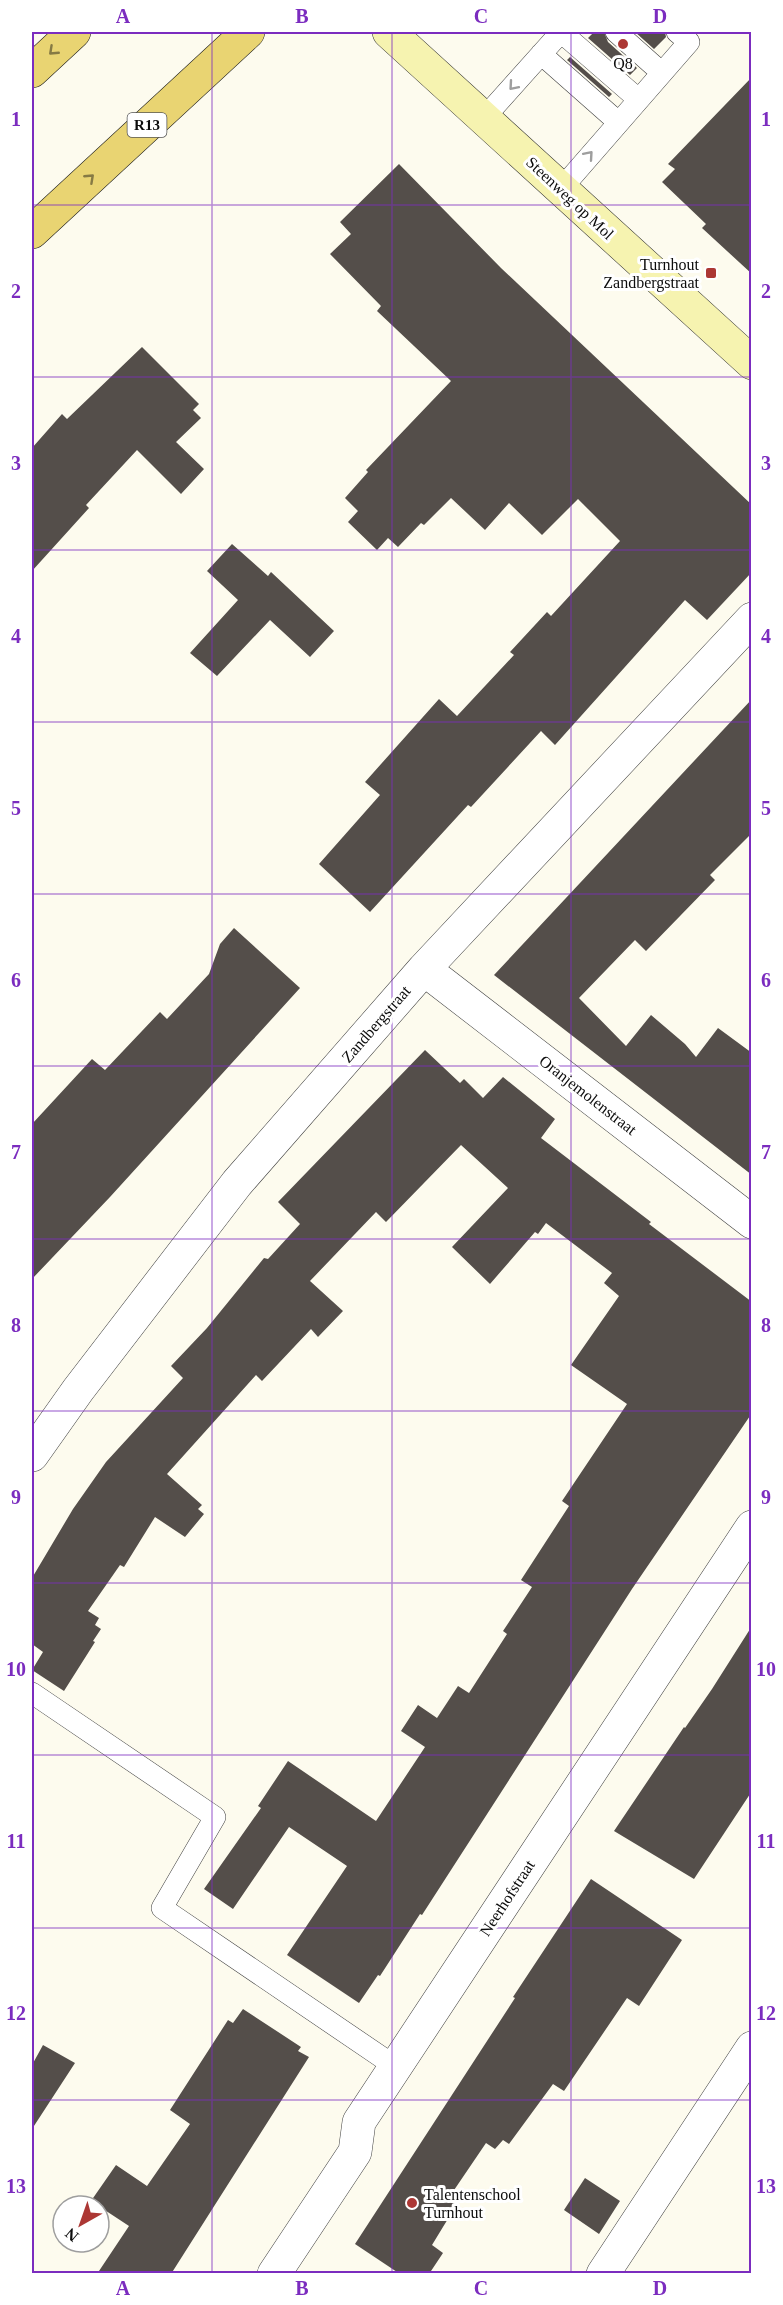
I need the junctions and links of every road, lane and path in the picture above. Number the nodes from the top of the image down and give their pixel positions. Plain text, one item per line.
1 (74, 32) edge
2 (248, 32) edge
3 (389, 32) edge
4 (561, 32) edge
5 (616, 32) edge
6 (677, 32) edge
7 (541, 54) junction
8 (32, 71) edge
9 (662, 73) junction
10 (638, 99) junction
11 (484, 118) junction
12 (618, 122) junction
13 (561, 189) junction
14 (32, 232) edge
15 (752, 363) edge
16 (752, 619) edge
17 (424, 969) junction
18 (752, 1222) edge
19 (32, 1455) edge
20 (752, 1527) edge
21 (32, 1693) edge
22 (752, 2049) edge
23 (396, 2067) junction
24 (274, 2274) edge
25 (603, 2274) edge

1 -> 8 main road
14 -> 2 main road, R13
3 - 11 street, Steenweg op Mol
4 - 7 lane
4 - 10 lane
5 - 9 lane
6 - 9 lane
7 -> 11 lane
7 - 12 lane
9 - 10 lane
10 - 12 lane
11 - 13 street, Steenweg op Mol
13 -> 12 lane
13 - 15 street, Steenweg op Mol
16 - 17 street, Zandbergstraat
17 - 18 street, Oranjemolenstraat
17 - 19 street, Zandbergstraat
20 - 23 street, Neerhofstraat
21 - 23 lane
22 - 25 street
23 - 24 street, Neerhofstraat

